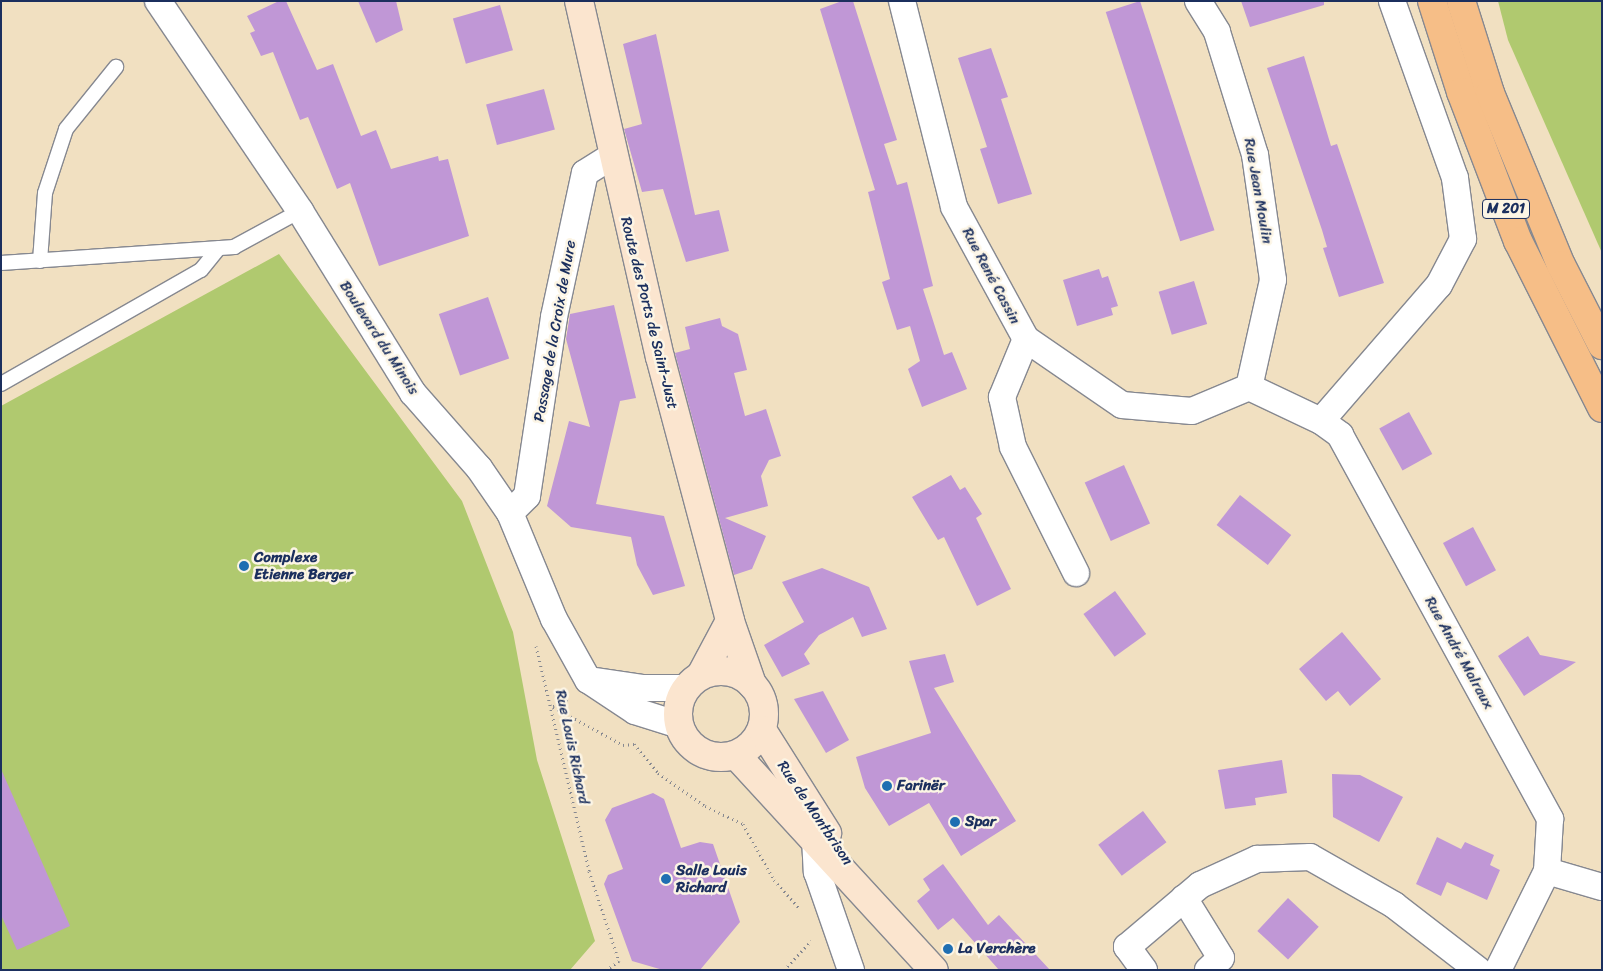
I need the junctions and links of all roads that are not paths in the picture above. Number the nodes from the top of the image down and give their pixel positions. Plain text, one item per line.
1 (158, 1) edge
2 (579, 1) edge
3 (902, 1) edge
4 (1198, 1) edge
5 (1392, 1) edge
6 (1432, 1) edge
7 (1461, 1) edge
8 (116, 68) dead end
9 (611, 157) junction
10 (300, 211) junction
11 (219, 248) junction
12 (40, 261) junction
13 (1, 263) edge
14 (1026, 339) junction
15 (1602, 345) edge
16 (1, 384) edge
17 (1249, 387) junction
18 (1602, 408) edge
19 (1321, 421) junction
20 (510, 513) junction
21 (1076, 573) dead end
22 (730, 621) junction
23 (588, 680) junction
24 (693, 682) junction
25 (752, 684) junction
26 (679, 725) junction
27 (762, 730) junction
28 (736, 755) junction
29 (815, 838) junction
30 (1547, 871) junction
31 (1602, 888) edge
32 (870, 896) junction
33 (1184, 898) junction
34 (851, 970) edge
35 (934, 970) edge
36 (1144, 970) edge
37 (1208, 970) edge
38 (1478, 970) edge
39 (1498, 970) edge

1 - 10 street, Boulevard du Minois
2 - 9 main road, Route des Ports de Saint-Just
3 - 14 street, Rue René Cassin
4 - 17 street, Rue Jean Moulin
5 - 19 street
6 - 18 highway, M 201
7 - 15 highway, M 201
8 - 12 lane
9 - 20 street, Passage de la Croix de Mure
9 - 22 main road, Route des Ports de Saint-Just
10 - 11 lane
10 - 20 street, Boulevard du Minois
11 - 12 lane
11 - 16 lane
12 - 13 lane
14 - 17 street, Rue René Cassin
14 - 21 street
17 - 19 street, Rue André Malraux
19 - 30 street, Rue André Malraux
20 - 23 street, Boulevard du Minois
22 - 24 main road
22 - 25 main road, Route des Ports de Saint-Just
23 - 24 street
23 - 26 street, Boulevard du Minois
24 - 25 main road
24 - 26 main road
25 - 27 main road
26 - 28 main road
27 - 28 main road
27 - 32 main road, Rue de Montbrison
28 - 29 main road, Rue de Montbrison
29 - 32 main road, Rue de Montbrison
29 - 34 street
30 - 31 street
30 - 39 street, Rue André Malraux
32 - 35 main road, Rue de Montbrison
33 - 36 street
33 - 37 street
33 - 38 street

